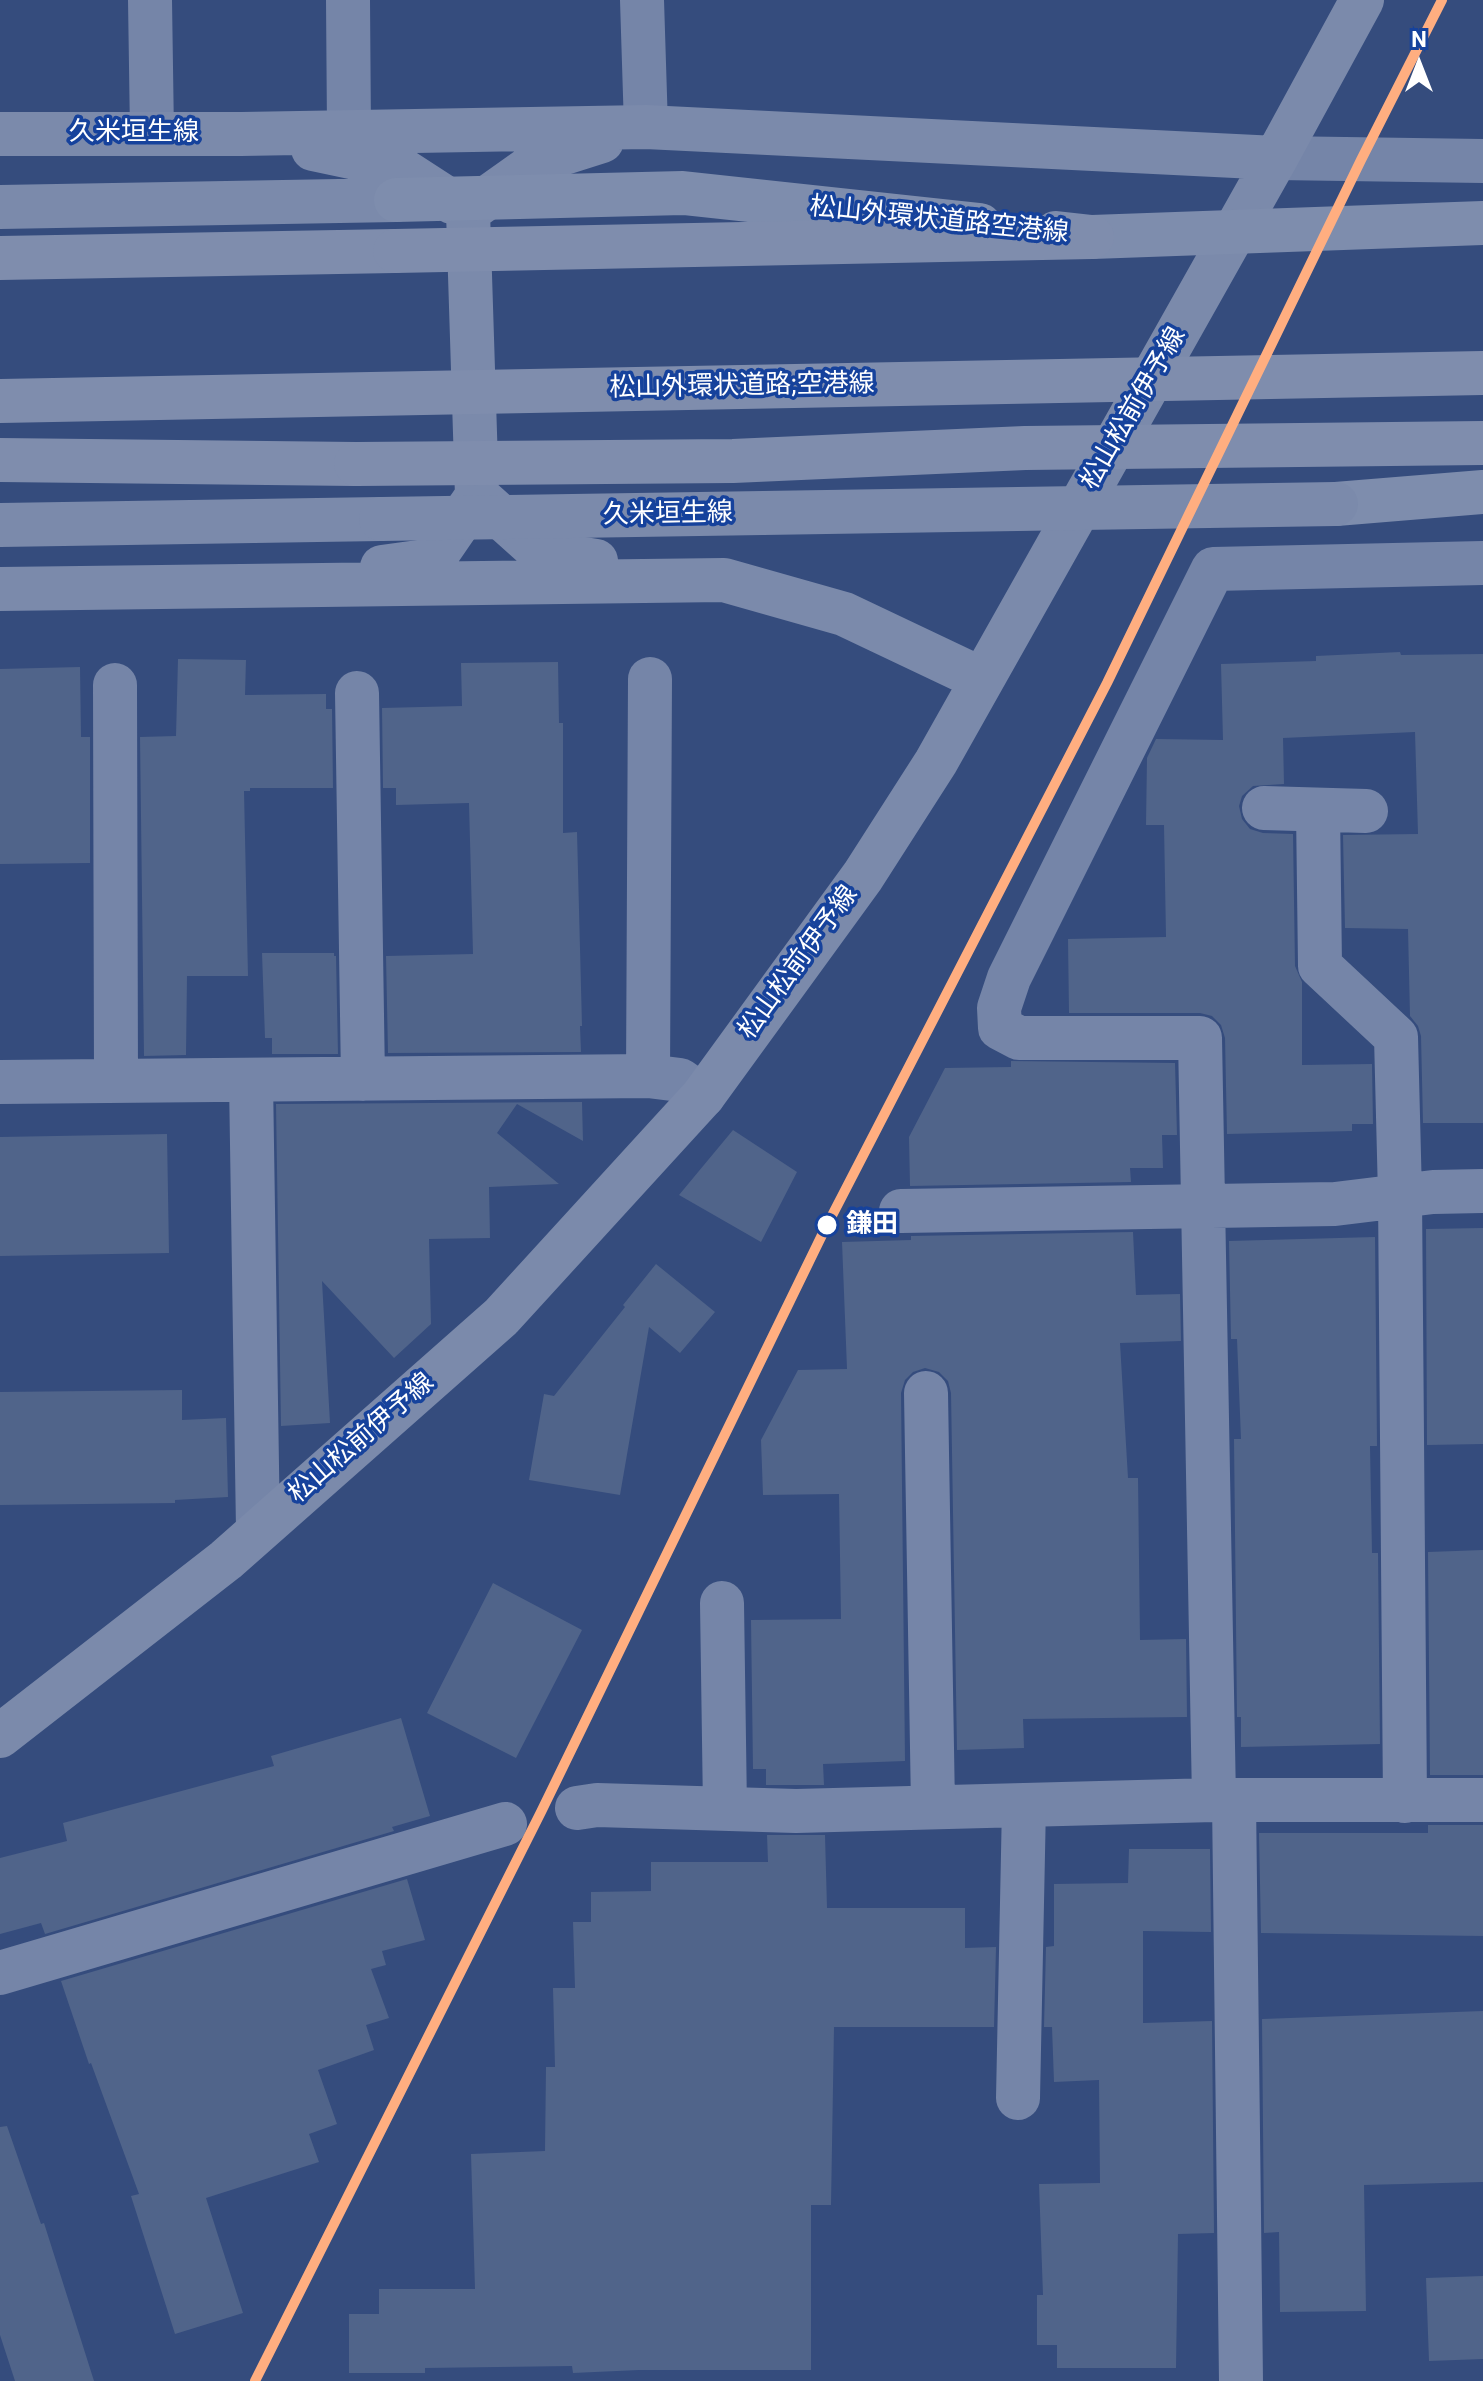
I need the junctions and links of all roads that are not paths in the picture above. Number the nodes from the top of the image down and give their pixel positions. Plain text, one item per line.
1 (150, 0) edge
2 (348, 0) edge
3 (642, 0) edge
4 (1362, 0) edge
5 (646, 127) junction
6 (349, 131) junction
7 (152, 133) junction
8 (0, 134) edge
9 (241, 134) junction
10 (1276, 158) junction
11 (1483, 161) edge
12 (396, 200) joint
13 (0, 207) edge
14 (468, 212) junction
15 (1483, 223) edge
16 (1092, 237) junction
17 (0, 258) edge
18 (1483, 373) edge
19 (0, 401) edge
20 (1483, 443) edge
21 (0, 460) edge
22 (1483, 492) edge
23 (477, 496) junction
24 (1336, 504) joint
25 (0, 525) edge
26 (1483, 563) edge
27 (724, 580) junction
28 (241, 587) junction
29 (0, 589) edge
30 (650, 679) dead end
31 (981, 679) junction
32 (115, 685) dead end
33 (357, 693) dead end
34 (1264, 808) dead end
35 (1318, 810) junction
36 (1366, 811) dead end
37 (648, 1076) junction
38 (363, 1079) junction
39 (251, 1080) junction
40 (116, 1081) junction
41 (0, 1082) edge
42 (703, 1096) junction
43 (1483, 1191) edge
44 (1400, 1195) junction
45 (1204, 1206) junction
46 (901, 1211) dead end
47 (926, 1393) dead end
48 (258, 1530) junction
49 (722, 1603) dead end
50 (0, 1736) edge
51 (1224, 1800) junction
52 (1483, 1800) edge
53 (1405, 1801) junction
54 (1024, 1805) junction
55 (933, 1807) junction
56 (577, 1808) dead end
57 (725, 1809) junction
58 (505, 1824) dead end
59 (0, 1973) edge
60 (1018, 2098) dead end
61 (1241, 2381) edge

1 - 7 street
2 - 6 street
3 - 5 street
4 - 10 main road, 松山松前伊予線
5 - 6 main road, 久米垣生線
5 - 10 main road, 久米垣生線
5 - 14 main road
6 - 9 main road, 久米垣生線
7 - 8 main road, 久米垣生線
7 - 9 main road, 久米垣生線
9 - 14 main road
10 - 11 street
10 - 31 main road, 松山松前伊予線
12 - 13 main road
12 - 16 highway, 松山外環状道路空港線, bridge
14 - 23 main road
15 - 16 highway, 松山外環状道路空港線, bridge
16 - 17 highway, bridge
18 - 19 highway, 松山外環状道路;空港線, bridge
20 - 21 highway, bridge
22 - 24 highway
23 - 27 main road
23 - 28 main road
24 - 25 main road, 久米垣生線, bridge
26 - 45 street
27 - 28 main road
27 - 31 main road
28 - 29 main road
30 - 37 street
31 - 42 main road, 松山松前伊予線
32 - 40 street
33 - 38 street
34 - 35 street
35 - 36 street
35 - 44 street
37 - 38 street
37 - 42 street
38 - 39 street
39 - 40 street
39 - 48 street
40 - 41 street
42 - 48 main road, 松山松前伊予線
43 - 44 street
44 - 45 street
44 - 53 street
45 - 46 street
45 - 51 street
47 - 55 street
48 - 50 main road, 松山松前伊予線
49 - 57 street
51 - 53 street
51 - 54 street
51 - 61 street
52 - 53 street
54 - 55 street
54 - 60 street
55 - 57 street
56 - 57 street
58 - 59 street

